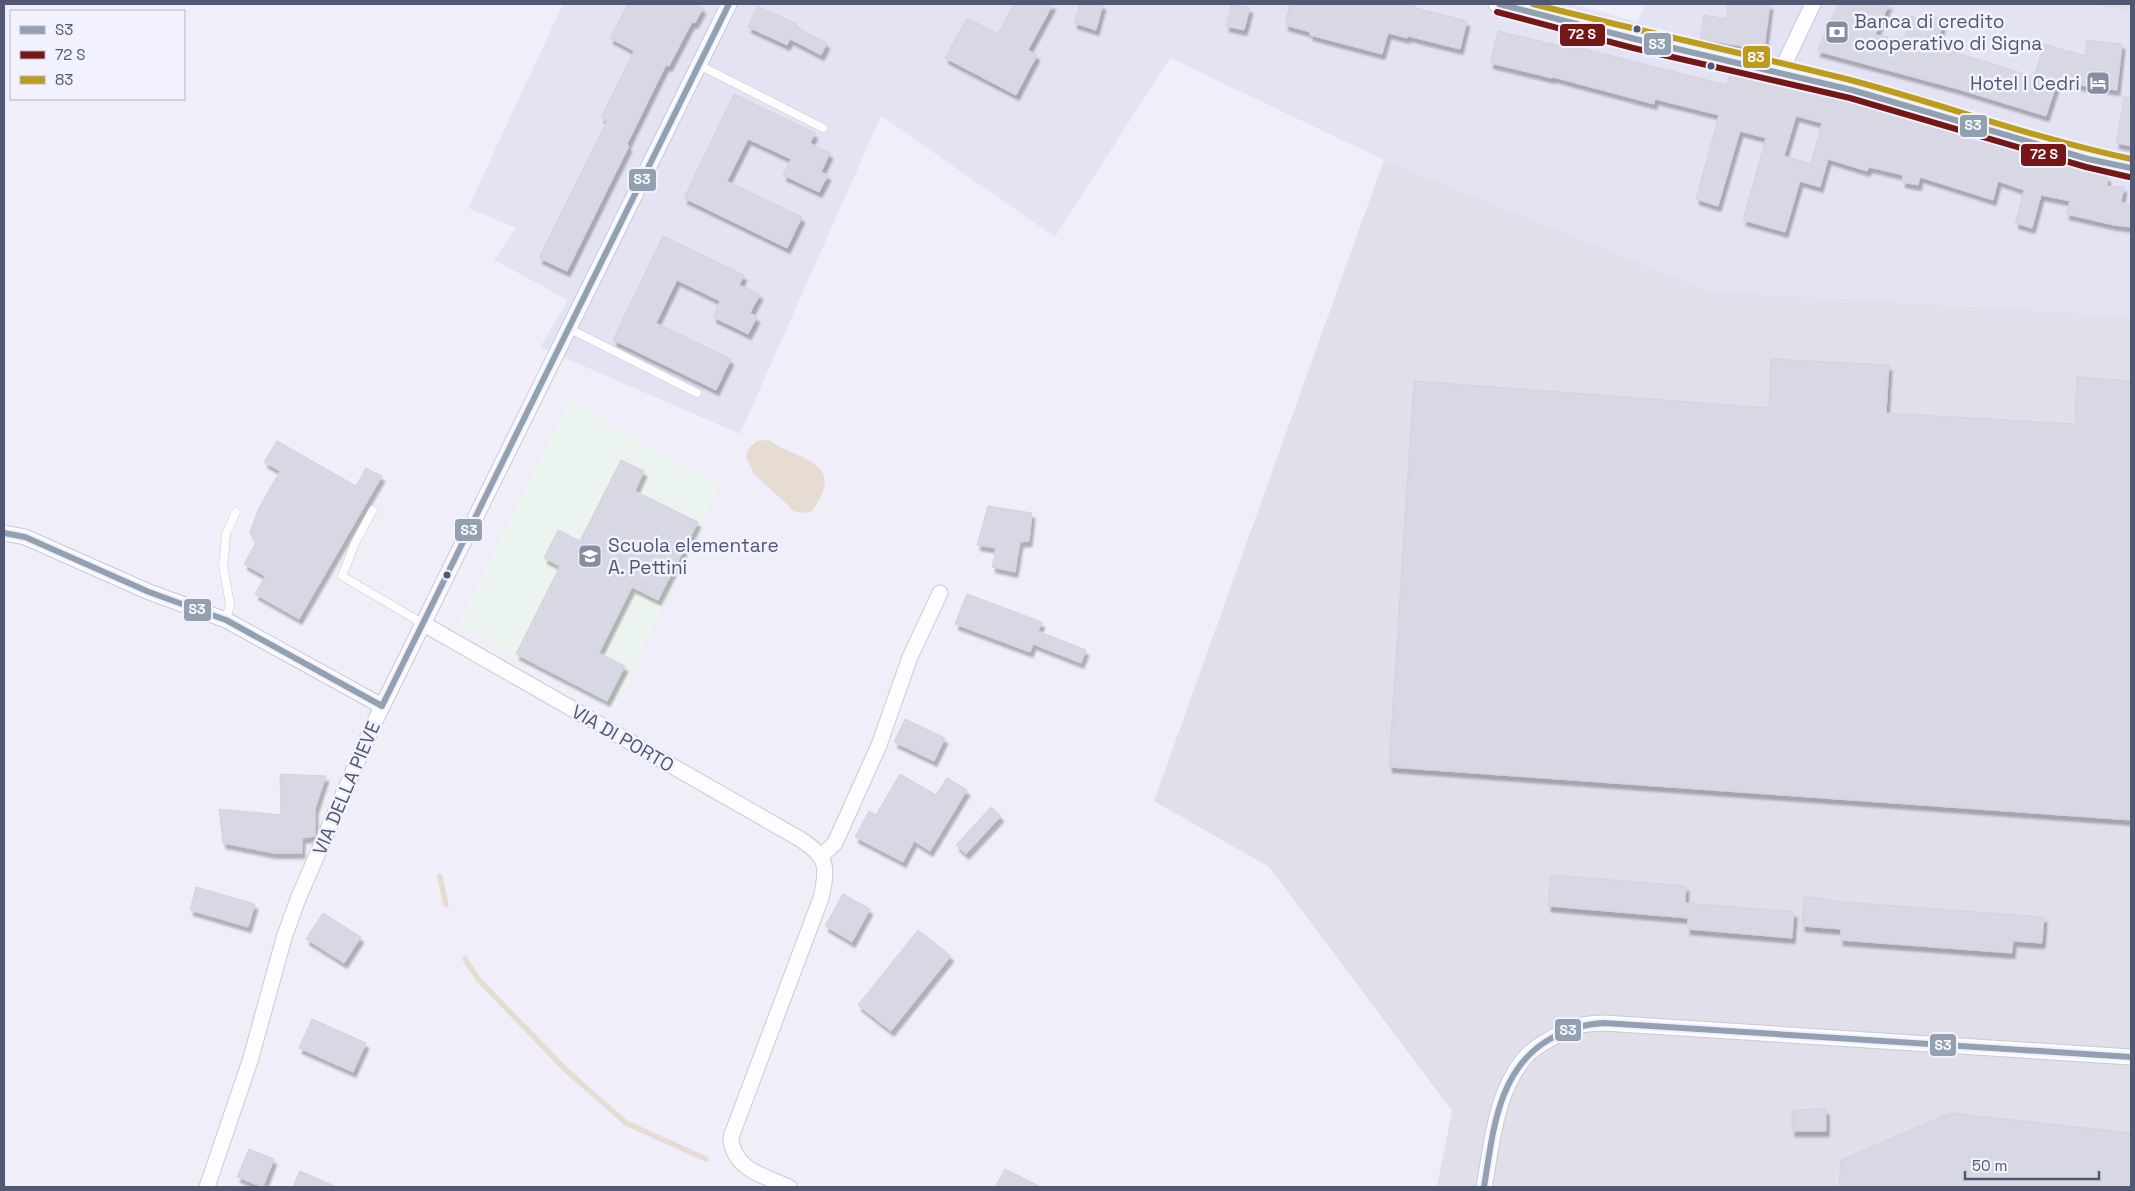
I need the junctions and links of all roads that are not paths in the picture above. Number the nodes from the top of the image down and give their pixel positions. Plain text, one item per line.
1 (729, 4) edge
2 (1499, 4) edge
3 (1813, 4) edge
4 (699, 65) junction
5 (1780, 73) junction
6 (823, 128) dead end
7 (2131, 168) edge
8 (568, 328) junction
9 (697, 393) dead end
10 (373, 510) dead end
11 (236, 512) dead end
12 (4, 533) edge
13 (940, 593) dead end
14 (226, 620) junction
15 (422, 623) junction
16 (382, 706) junction
17 (822, 856) junction
18 (2131, 1057) edge
19 (207, 1187) edge
20 (789, 1187) edge
21 (1484, 1187) edge

1 - 4 street, VIA DELLA PIEVE
2 - 5 main road
3 - 5 street
4 - 6 lane
4 - 8 street, VIA DELLA PIEVE
5 - 7 main road
8 - 9 lane
8 - 15 street, VIA DELLA PIEVE
10 - 15 lane
11 - 14 lane
12 - 14 street
13 - 17 street
14 - 16 street
15 - 16 street, VIA DELLA PIEVE
15 - 17 street, VIA DI PORTO
16 - 19 street, VIA DELLA PIEVE
17 - 20 street
18 - 21 street

